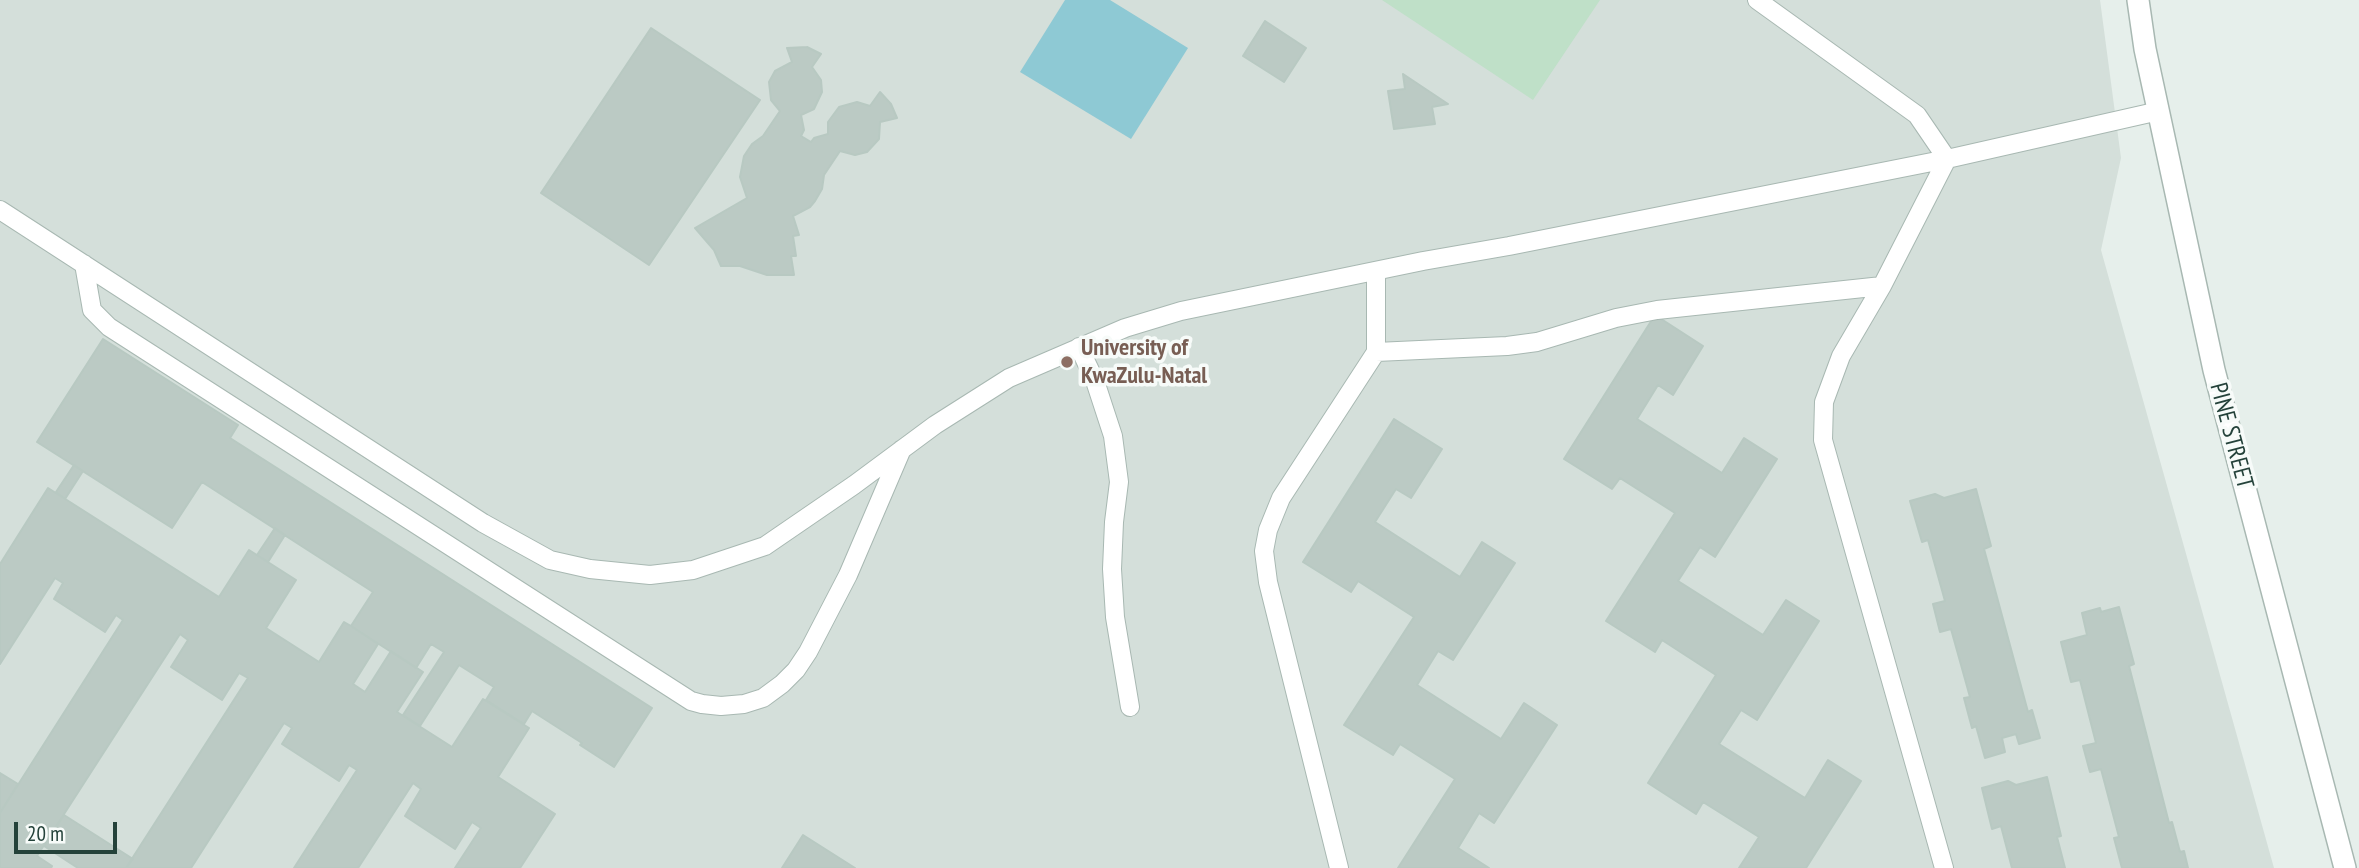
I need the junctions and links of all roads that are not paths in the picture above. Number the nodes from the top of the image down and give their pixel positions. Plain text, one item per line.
1 (1756, 0) edge
2 (2138, 0) edge
3 (2159, 111) junction
4 (1947, 159) junction
5 (0, 210) edge
6 (84, 264) junction
7 (1376, 271) junction
8 (1882, 286) junction
9 (1079, 347) junction
10 (1376, 352) junction
11 (902, 449) junction
12 (1130, 707) dead end
13 (1339, 868) edge
14 (1944, 868) edge
15 (2345, 868) edge

1 - 4 lane
2 - 3 street, PINE STREET
3 - 4 lane
3 - 15 street, PINE STREET
4 - 7 lane
4 - 8 lane
5 - 6 lane
6 - 11 lane
6 - 11 lane
7 - 9 lane
7 - 10 lane
8 - 10 lane
8 - 14 lane
9 - 11 lane
9 - 12 lane
10 - 13 lane

